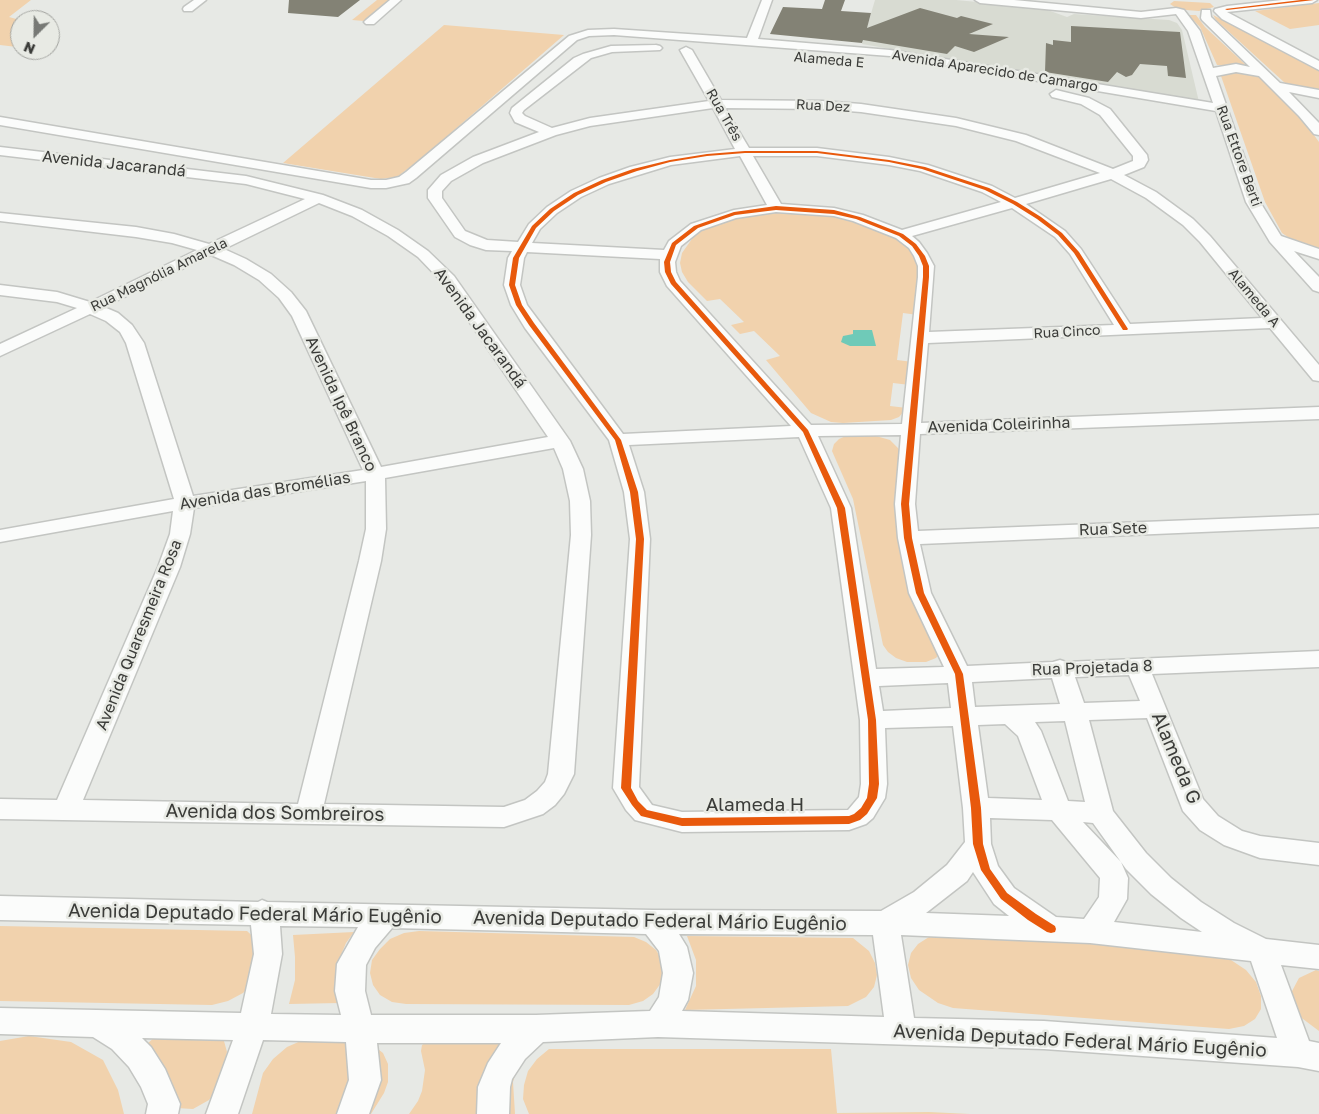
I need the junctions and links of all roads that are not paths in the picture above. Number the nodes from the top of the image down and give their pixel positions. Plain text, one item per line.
1 (202, 0) edge
2 (396, 0) edge
3 (767, 0) edge
4 (980, 0) edge
5 (1019, 0) edge
6 (1262, 0) edge
7 (1312, 0) edge
8 (1168, 2) edge
9 (1219, 5) edge
10 (188, 9) dead end
11 (1178, 12) junction
12 (370, 22) dead end
13 (751, 41) junction
14 (678, 50) junction
15 (705, 51) dead end
16 (780, 56) dead end
17 (836, 60) dead end
18 (1319, 66) edge
19 (905, 68) dead end
20 (1263, 73) junction
21 (1210, 74) junction
22 (959, 77) dead end
23 (1277, 86) junction
24 (1044, 92) dead end
25 (1319, 94) edge
26 (718, 104) junction
27 (1319, 107) edge
28 (1220, 108) junction
29 (1304, 113) junction
30 (0, 121) edge
31 (1319, 131) edge
32 (551, 132) junction
33 (0, 152) edge
34 (745, 152) junction
35 (1113, 174) junction
36 (318, 198) junction
37 (1015, 203) junction
38 (776, 208) junction
39 (0, 217) edge
40 (1188, 222) joint
41 (901, 235) junction
42 (1275, 239) junction
43 (522, 246) junction
44 (212, 250) junction
45 (1319, 254) edge
46 (668, 255) junction
47 (1319, 287) edge
48 (0, 290) edge
49 (94, 307) junction
50 (1275, 323) junction
51 (1125, 330) junction
52 (920, 338) junction
53 (0, 351) edge
54 (1319, 376) edge
55 (1319, 413) edge
56 (910, 429) junction
57 (806, 431) junction
58 (618, 440) junction
59 (560, 441) junction
60 (375, 474) junction
61 (185, 503) junction
62 (1319, 521) edge
63 (0, 536) edge
64 (908, 538) junction
65 (1319, 659) edge
66 (1137, 666) junction
67 (1060, 668) junction
68 (959, 674) junction
69 (865, 678) junction
70 (1156, 709) junction
71 (1075, 713) junction
72 (1012, 716) junction
73 (965, 718) junction
74 (872, 720) junction
75 (546, 798) joint
76 (0, 808) edge
77 (976, 808) junction
78 (66, 809) junction
79 (1060, 810) junction
80 (308, 814) junction
81 (1101, 814) junction
82 (978, 844) junction
83 (1319, 854) edge
84 (0, 908) edge
85 (262, 912) junction
86 (385, 917) junction
87 (653, 922) junction
88 (885, 923) junction
89 (1051, 929) junction
90 (1090, 931) junction
91 (1261, 950) junction
92 (1319, 957) edge
93 (0, 1021) edge
94 (658, 1024) junction
95 (101, 1025) junction
96 (253, 1027) junction
97 (360, 1029) junction
98 (536, 1029) junction
99 (901, 1031) junction
100 (1308, 1055) edge
101 (162, 1114) edge
102 (222, 1114) edge
103 (352, 1114) edge
104 (493, 1114) edge

1 - 10 street
2 - 12 street
3 - 13 street
4 - 11 street
5 - 8 street
6 - 9 street
7 - 9 street
8 - 11 street
9 - 11 street
9 - 18 street
9 - 20 street
11 - 21 street, Rua Ettore Berti
13 - 28 street, Avenida Aparecido de Camargo
13 - 30 street, Avenida Aparecido de Camargo
14 - 15 street
14 - 26 street, Rua Três
14 - 32 street
16 - 17 street, Alameda E
19 - 22 street
20 - 21 street
20 - 23 street
21 - 28 street, Rua Ettore Berti
23 - 25 street
23 - 29 street
24 - 35 street
26 - 32 street, Rua Dez
26 - 34 street, Rua Três
26 - 35 street, Rua Dez
27 - 29 street
28 - 42 street, Rua Ettore Berti
29 - 31 street
32 - 43 street, Rua Dez
33 - 36 street, Avenida Jacarandá
34 - 37 street
34 - 38 street, Rua Três
34 - 43 street
35 - 37 street
35 - 40 street, Rua Dez
36 - 44 street, Rua Magnólia Amarela
36 - 59 street, Avenida Jacarandá
37 - 41 street
37 - 51 street
38 - 41 street
38 - 46 street
39 - 44 street, Avenida Ipê Branco
40 - 50 street, Alameda A
41 - 52 street
42 - 45 street
42 - 47 street, Rua Ettore Berti
43 - 46 street
43 - 58 street
44 - 49 street, Rua Magnólia Amarela
44 - 60 street, Avenida Ipê Branco
46 - 57 street
48 - 49 street, Avenida Quaresmeira Rosa
49 - 53 street, Rua Magnólia Amarela
49 - 61 street, Avenida Quaresmeira Rosa
50 - 51 street, Rua Cinco
50 - 54 street, Alameda A
51 - 52 street, Rua Cinco
52 - 56 street
55 - 56 street, Avenida Coleirinha
56 - 57 street, Avenida Coleirinha
56 - 64 street
57 - 58 street, Avenida Coleirinha
57 - 69 street
58 - 74 street, Alameda H
59 - 60 street, Avenida das Bromélias
59 - 75 street, Avenida Jacarandá
60 - 61 street, Avenida das Bromélias
60 - 80 street, Avenida Ipê Branco
61 - 63 street, Avenida das Bromélias
61 - 78 street, Avenida Quaresmeira Rosa
62 - 64 street, Rua Sete
64 - 68 street
65 - 66 street, Rua Projetada 8
66 - 67 street, Rua Projetada 8
66 - 70 street, Alameda G
67 - 68 street, Rua Projetada 8
67 - 71 street
68 - 69 street, Rua Projetada 8
68 - 73 street
69 - 74 street
70 - 71 street
70 - 83 street, Alameda G
71 - 72 street
71 - 81 street
72 - 73 street
72 - 79 street
73 - 74 street
73 - 77 street
75 - 80 street, Avenida dos Sombreiros
76 - 78 street, Avenida dos Sombreiros
77 - 79 street
77 - 82 street
78 - 80 street, Avenida dos Sombreiros
79 - 81 street
79 - 90 street
81 - 91 street
82 - 88 street
82 - 89 street
84 - 85 street, Avenida Deputado Federal Mário Eugênio
85 - 86 street, Avenida Deputado Federal Mário Eugênio
85 - 96 street
86 - 87 street, Avenida Deputado Federal Mário Eugênio
86 - 97 street
87 - 88 street, Avenida Deputado Federal Mário Eugênio
87 - 94 street
88 - 89 street, Avenida Deputado Federal Mário Eugênio
88 - 99 street
89 - 90 street, Avenida Deputado Federal Mário Eugênio
90 - 91 street, Avenida Deputado Federal Mário Eugênio
91 - 92 street, Avenida Deputado Federal Mário Eugênio
91 - 100 street
93 - 95 street, Avenida Deputado Federal Mário Eugênio
94 - 98 street, Avenida Deputado Federal Mário Eugênio
94 - 99 street, Avenida Deputado Federal Mário Eugênio
95 - 96 street, Avenida Deputado Federal Mário Eugênio
95 - 101 street
96 - 97 street, Avenida Deputado Federal Mário Eugênio
96 - 102 street
97 - 98 street, Avenida Deputado Federal Mário Eugênio
97 - 103 street
98 - 104 street
99 - 100 street, Avenida Deputado Federal Mário Eugênio

